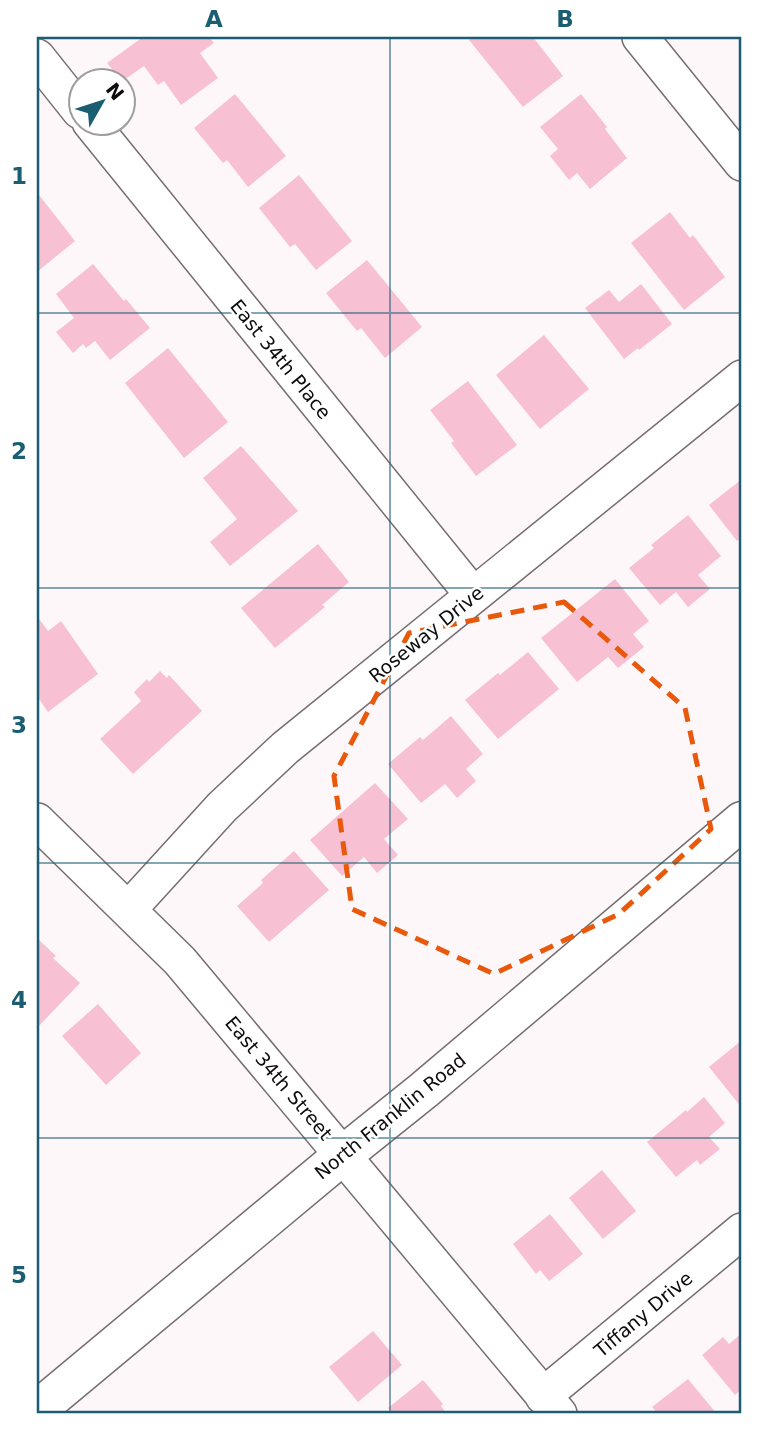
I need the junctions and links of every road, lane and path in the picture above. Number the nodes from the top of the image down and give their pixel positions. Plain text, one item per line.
1 (640, 37) edge
2 (37, 58) edge
3 (66, 94) edge
4 (100, 136) edge
5 (742, 163) edge
6 (742, 378) edge
7 (473, 595) junction
8 (37, 821) edge
9 (742, 821) edge
10 (128, 910) junction
11 (343, 1155) junction
12 (742, 1231) edge
13 (551, 1405) edge
14 (37, 1410) edge

1 - 5 street
2 - 3 street
4 - 7 street, East 34th Place
6 - 7 street, Roseway Drive
7 - 10 street, Roseway Drive
8 - 10 street, East 34th Street
9 - 11 main road, North Franklin Road
10 - 11 street, East 34th Street
11 - 13 street, East 34th Street
11 - 14 main road, North Franklin Road
12 - 13 street, Tiffany Drive

